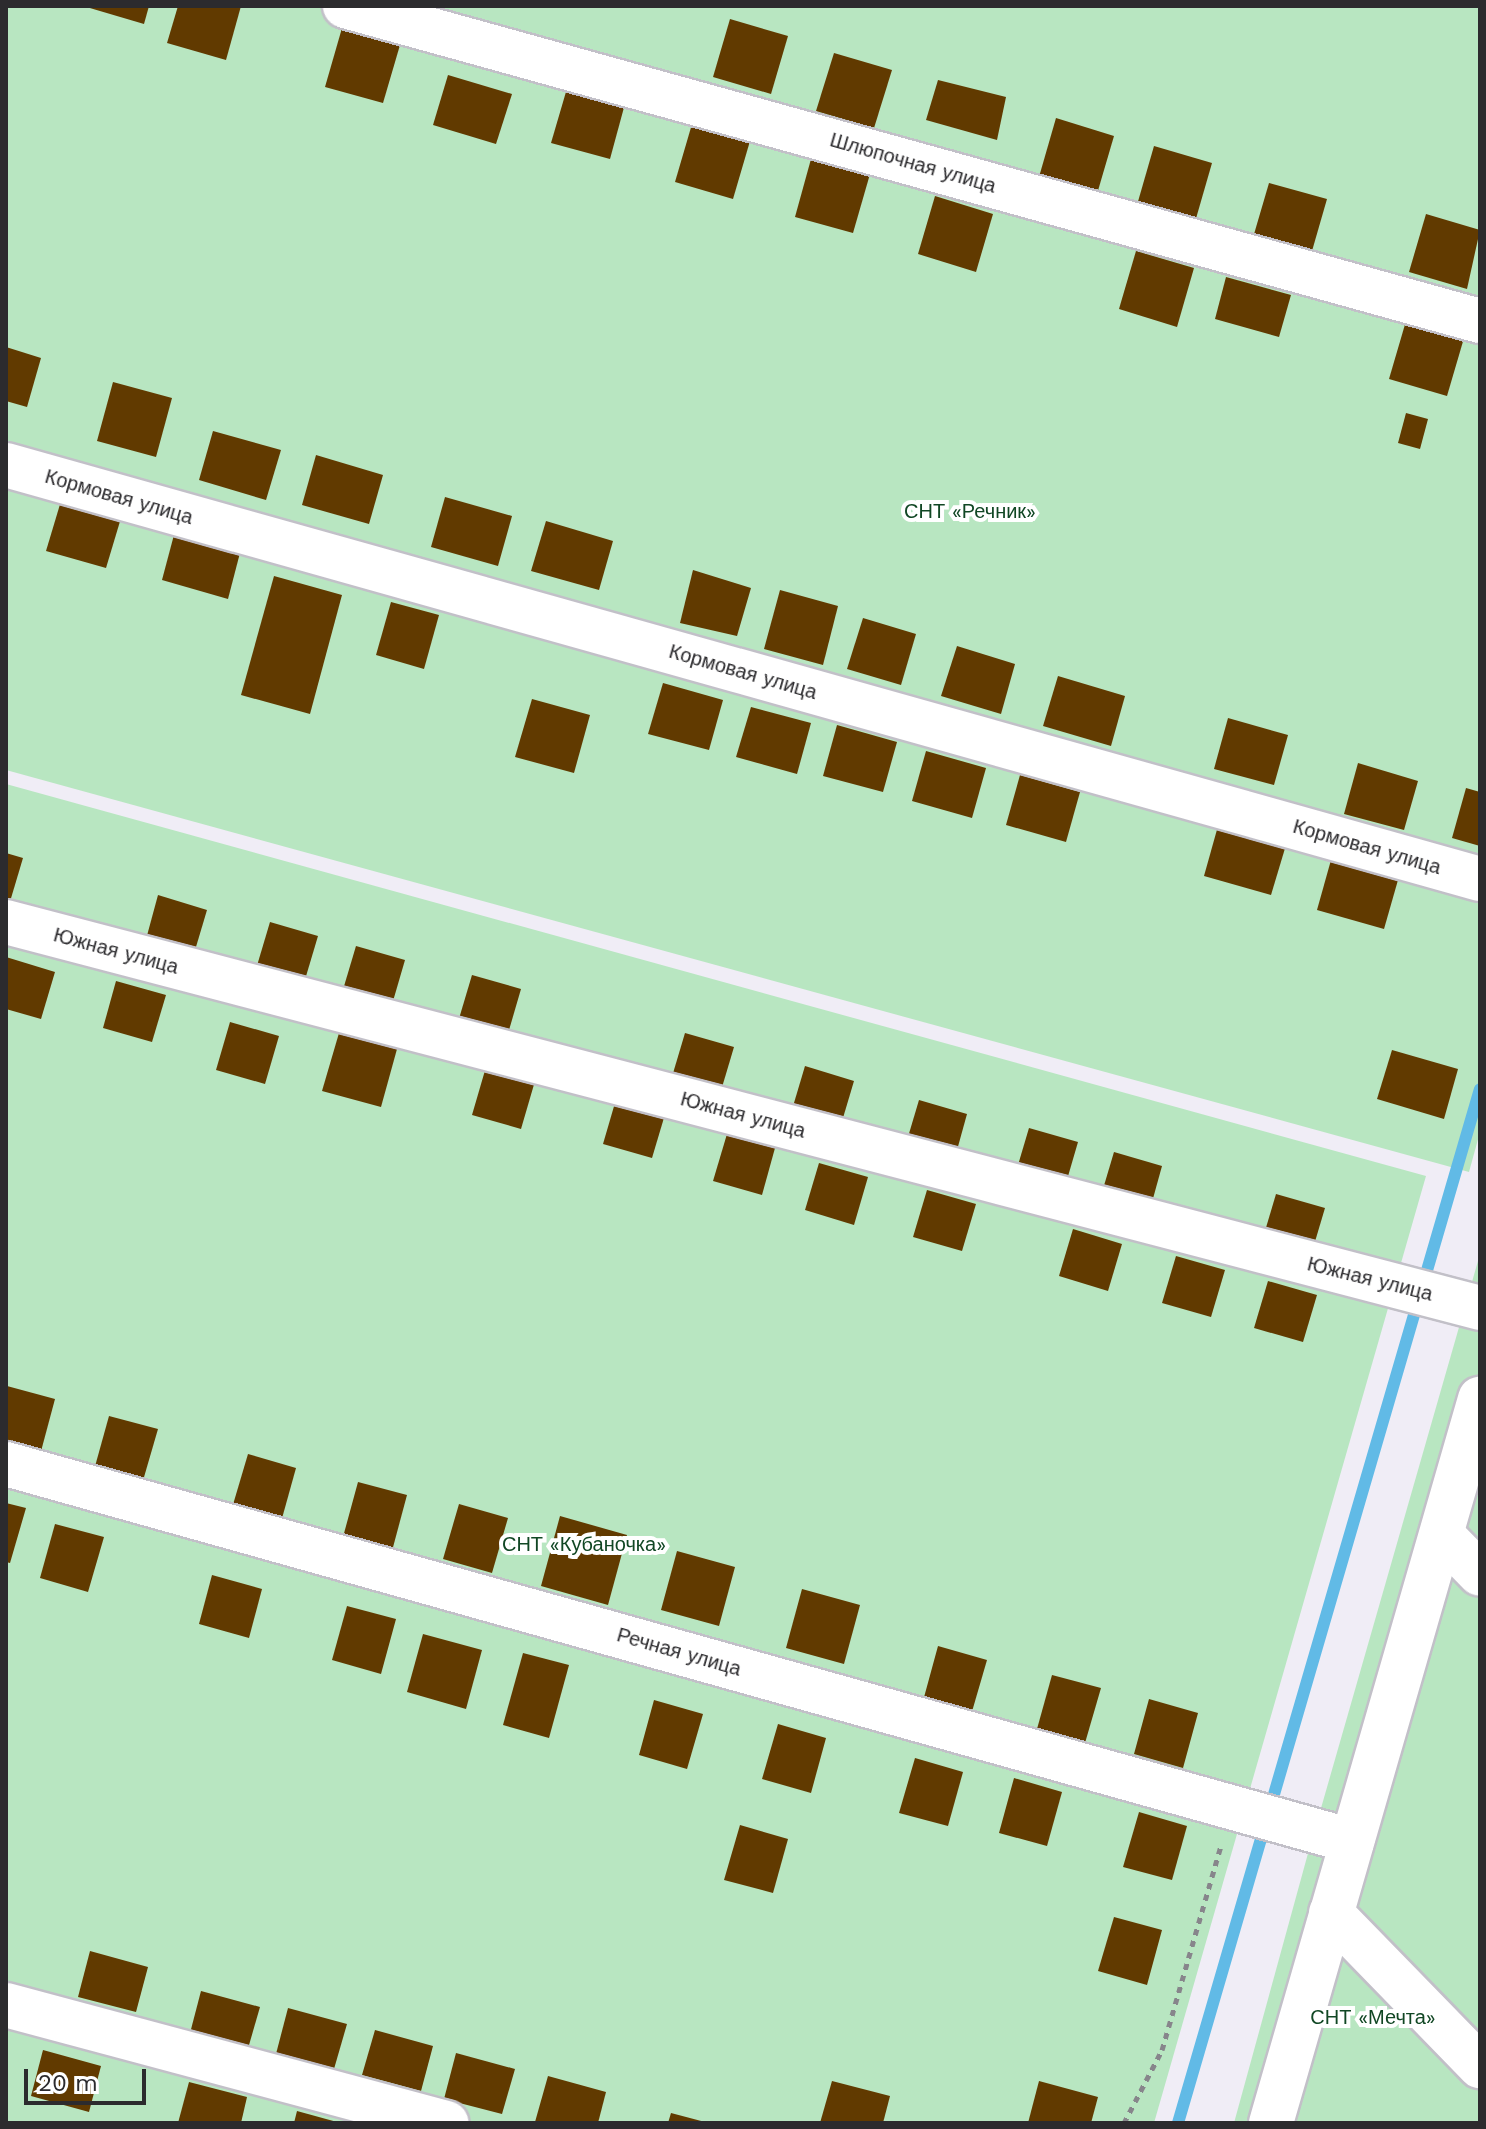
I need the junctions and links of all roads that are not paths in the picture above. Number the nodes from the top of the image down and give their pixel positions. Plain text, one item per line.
1 (345, 6) edge
2 (1480, 321) edge
3 (6, 465) edge
4 (1480, 879) edge
5 (6, 922) edge
6 (1440, 1297) edge
7 (1480, 1399) edge
8 (6, 1464) edge
9 (1442, 1535) junction
10 (1480, 1574) edge
11 (1352, 1841) junction
12 (1331, 1913) junction
13 (6, 2005) edge
14 (1480, 2066) edge
15 (446, 2123) edge
16 (1271, 2123) edge

1 - 2 street, Шлюпочная улица
3 - 4 street, Кормовая улица
5 - 6 street, Южная улица
7 - 9 street
8 - 11 street, Речная улица
9 - 10 street
9 - 11 street
11 - 12 street
12 - 14 street
12 - 16 street
13 - 15 street

